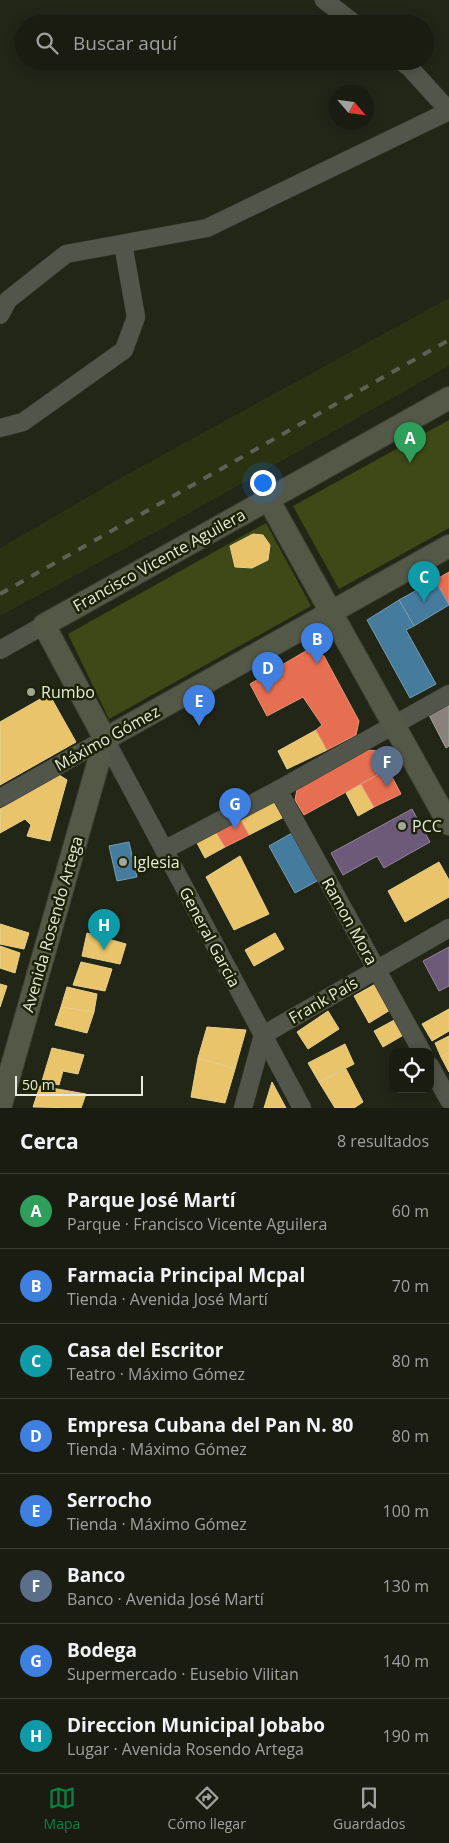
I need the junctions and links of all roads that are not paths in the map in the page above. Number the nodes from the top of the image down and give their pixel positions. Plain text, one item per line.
1 (324, 0) edge
2 (343, 15) edge
3 (412, 70) edge
4 (449, 111) edge
5 (123, 244) junction
6 (3, 304) edge
7 (449, 398) edge
8 (0, 428) edge
9 (268, 499) junction
10 (449, 546) edge
11 (331, 612) junction
12 (44, 625) junction
13 (0, 650) edge
14 (449, 694) edge
15 (394, 725) junction
16 (105, 739) junction
17 (278, 790) junction
18 (0, 798) edge
19 (449, 824) edge
20 (164, 850) junction
21 (449, 928) edge
22 (377, 970) junction
23 (263, 1035) junction
24 (420, 1048) edge
25 (434, 1073) edge
26 (449, 1100) edge
27 (0, 1108) edge
28 (243, 1108) edge
29 (302, 1108) edge

1 - 2 street
3 - 4 street
4 - 5 street
5 - 6 street
5 - 8 street
7 - 9 main road, Francisco Vicente Aguilera
9 - 11 main road
9 - 12 main road, Francisco Vicente Aguilera
10 - 11 main road, Máximo Gómez
11 - 15 main road
11 - 16 main road, Máximo Gómez
12 - 13 street, Francisco Vicente Aguilera
12 - 16 main road
14 - 15 street
15 - 17 street
15 - 19 main road
16 - 18 street, Máximo Gómez
16 - 20 street, General Garcia
16 - 27 main road, Avenida Rosendo Artega
17 - 20 street
17 - 22 street, Ramon Mora
20 - 23 street, General Garcia
21 - 22 street, Frank País
22 - 23 street, Frank País
22 - 24 street, Ramon Mora
23 - 28 street
23 - 29 street, General Garcia
25 - 26 street

